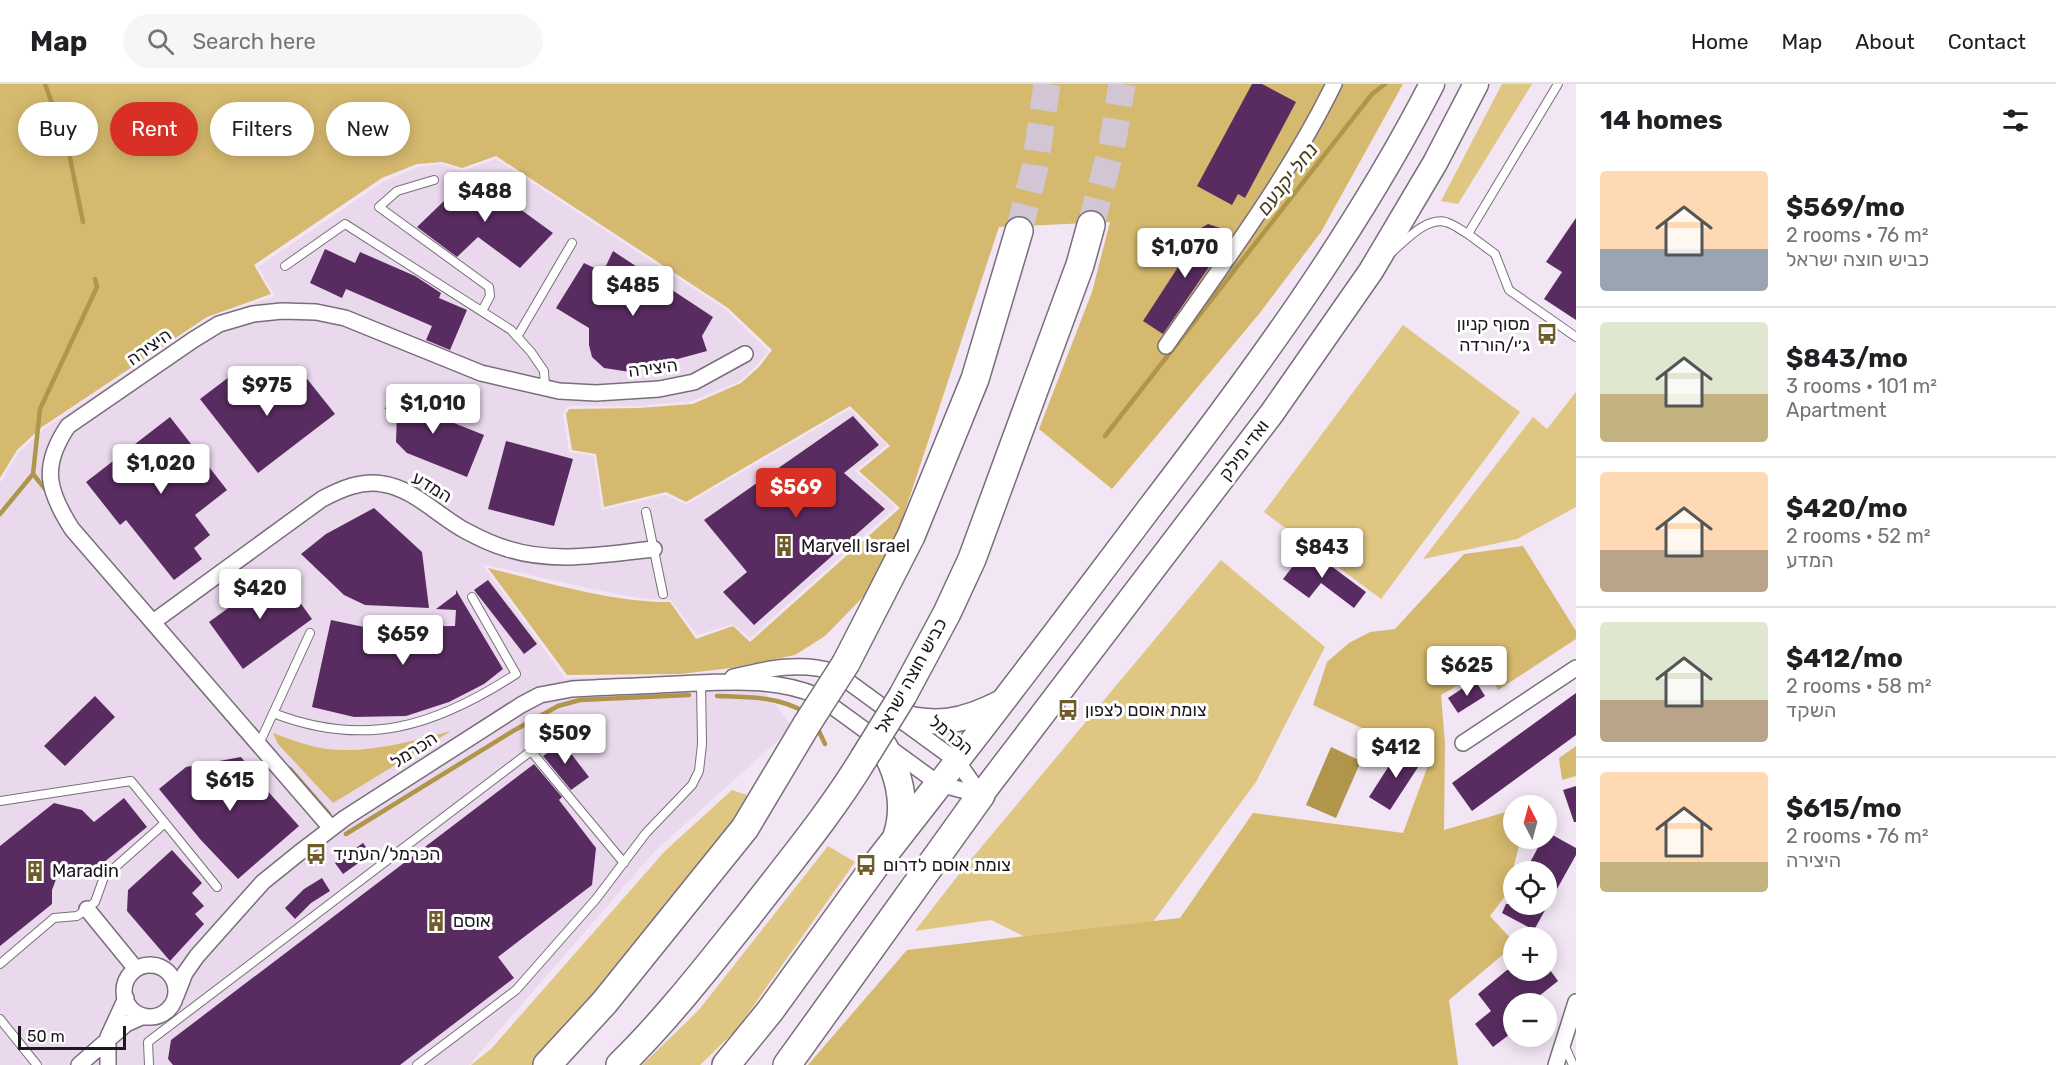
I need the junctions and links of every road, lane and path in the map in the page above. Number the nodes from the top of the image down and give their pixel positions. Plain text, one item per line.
1 (1334, 84) edge
2 (1432, 84) edge
3 (1476, 84) edge
4 (1558, 84) edge
5 (434, 180) dead end
6 (1091, 225) tunnel mouth
7 (1018, 231) tunnel mouth
8 (1468, 234) junction
9 (572, 243) dead end
10 (285, 266) dead end
11 (1371, 271) junction
12 (482, 312) junction
13 (517, 337) junction
14 (1576, 337) edge
15 (1166, 346) dead end
16 (745, 354) dead end
17 (545, 388) junction
18 (646, 512) dead end
19 (654, 549) junction
20 (663, 594) dead end
21 (472, 597) dead end
22 (153, 622) junction
23 (310, 633) dead end
24 (1576, 668) edge
25 (701, 683) junction
26 (1002, 702) junction
27 (899, 705) junction
28 (273, 713) junction
29 (1463, 743) dead end
30 (259, 744) junction
31 (872, 749) junction
32 (957, 761) junction
33 (939, 784) junction
34 (981, 795) junction
35 (0, 801) edge
36 (165, 823) junction
37 (331, 828) junction
38 (895, 841) junction
39 (624, 863) junction
40 (217, 887) dead end
41 (87, 909) junction
42 (197, 956) junction
43 (0, 964) edge
44 (162, 967) junction
45 (136, 969) junction
46 (176, 996) junction
47 (126, 998) junction
48 (1576, 1002) edge
49 (144, 1016) junction
50 (0, 1019) edge
51 (108, 1037) junction
52 (1564, 1044) junction
53 (37, 1065) edge
54 (79, 1065) edge
55 (108, 1065) edge
56 (149, 1065) edge
57 (417, 1065) edge
58 (547, 1065) edge
59 (620, 1065) edge
60 (726, 1065) edge
61 (787, 1065) edge
62 (1556, 1065) edge
63 (1573, 1065) edge

1 - 15 street
2 - 26 main road
3 - 11 main road, ואדי מילק
4 - 8 lane
5 - 12 lane
6 - 27 highway, כביש חוצה ישראל
7 - 58 highway, bridge
8 - 11 lane
8 - 14 lane
9 - 13 lane
10 - 12 lane
11 - 34 main road, ואדי מילק
12 - 13 lane
13 - 17 lane
16 - 17 street, היצירה
17 - 22 street, היצירה
18 - 19 lane
19 - 20 lane
19 - 22 street, המדע
21 - 28 lane
22 - 30 street, היצירה
23 - 28 lane
24 - 29 street
25 - 27 street, הכרמל
25 - 31 street, הכרמל
25 - 37 street, הכרמל
25 - 39 lane
26 - 27 main road
26 - 32 main road
27 - 31 highway, כביש חוצה ישראל, bridge
27 - 32 street, הכרמל
28 - 30 lane
30 - 37 street, היצירה
31 - 33 street, הכרמל
31 - 38 highway
31 - 59 highway, כביש חוצה ישראל
32 - 33 main road
32 - 34 street, הכרמל
33 - 34 street, הכרמל
33 - 38 highway
34 - 61 highway
35 - 36 lane
36 - 40 lane
36 - 41 lane
37 - 42 street, הכרמל
38 - 60 highway
39 - 56 lane
39 - 57 lane
41 - 43 lane
41 - 45 street
42 - 44 street, הכרמל
42 - 46 street, הכרמל
44 - 45 street
44 - 46 street
45 - 47 street
46 - 49 street
47 - 49 street
47 - 51 street
48 - 52 street
49 - 51 street
50 - 53 lane
51 - 54 street
51 - 55 street
52 - 62 street
52 - 63 lane

